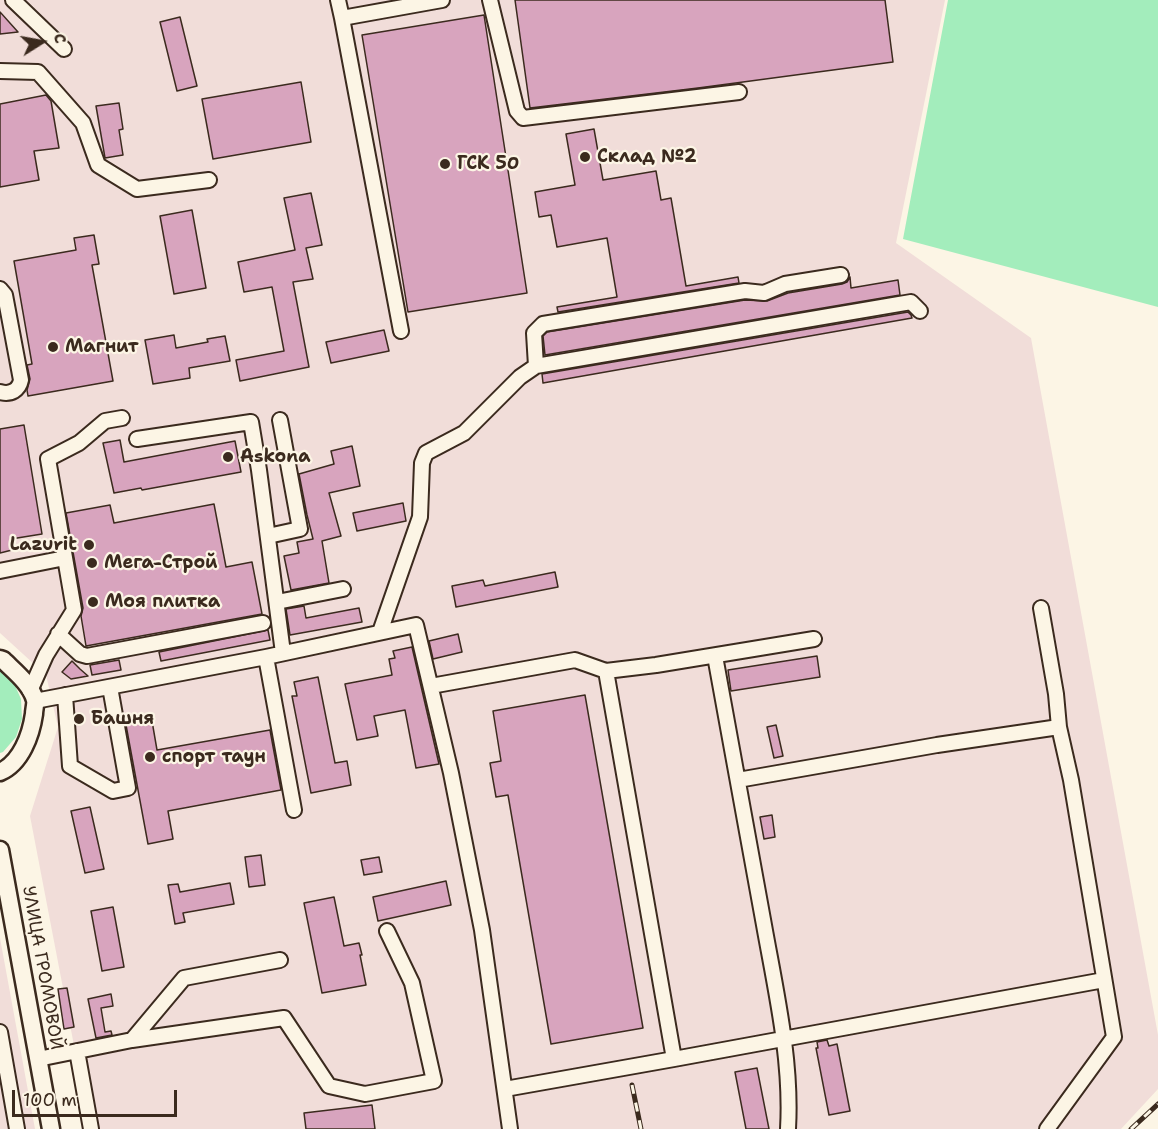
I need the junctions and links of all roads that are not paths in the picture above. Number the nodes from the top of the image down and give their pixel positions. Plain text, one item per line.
1 (13, 0) edge
2 (338, 0) edge
3 (442, 0) edge
4 (490, 0) edge
5 (342, 18) junction
6 (64, 49) dead end
7 (0, 71) edge
8 (739, 92) dead end
9 (208, 180) dead end
10 (841, 275) dead end
11 (0, 289) edge
12 (920, 311) dead end
13 (401, 331) dead end
14 (536, 366) junction
15 (0, 392) edge
16 (122, 418) dead end
17 (280, 420) dead end
18 (137, 439) dead end
19 (268, 536) junction
20 (65, 558) junction
21 (0, 571) edge
22 (343, 589) dead end
23 (277, 602) junction
24 (1041, 608) dead end
25 (263, 623) dead end
26 (380, 632) junction
27 (58, 634) junction
28 (814, 639) dead end
29 (283, 653) junction
30 (715, 656) junction
31 (266, 657) junction
32 (1, 659) edge
33 (606, 671) junction
34 (431, 686) junction
35 (110, 687) junction
36 (65, 695) junction
37 (33, 696) junction
38 (1059, 727) junction
39 (0, 772) edge
40 (738, 780) junction
41 (294, 810) dead end
42 (0, 850) edge
43 (2, 870) edge
44 (387, 932) dead end
45 (280, 960) dead end
46 (1104, 980) junction
47 (0, 1032) edge
48 (783, 1039) junction
49 (132, 1040) junction
50 (77, 1051) junction
51 (38, 1059) junction
52 (674, 1059) junction
53 (505, 1089) junction
54 (17, 1129) edge
55 (51, 1129) edge
56 (91, 1129) edge
57 (510, 1129) edge
58 (788, 1129) edge
59 (1047, 1129) edge

1 - 6 street
2 - 5 street
3 - 5 street
4 - 8 street
5 - 13 street
7 - 9 street
10 - 14 street
11 - 15 street
12 - 14 street
14 - 26 street
16 - 20 street
17 - 19 street
18 - 19 street
19 - 23 street
20 - 21 street
20 - 27 street
22 - 23 street
23 - 29 street
24 - 38 street
25 - 27 street
26 - 29 street
26 - 34 street
27 - 37 street
28 - 30 street
29 - 31 street
30 - 33 street
30 - 40 street
31 - 35 street
31 - 41 street
32 - 37 main road
33 - 34 street
33 - 52 street
34 - 53 street
35 - 36 street
35 - 36 street
36 - 37 street
37 - 39 main road
38 - 40 street
38 - 46 street
40 - 48 street
42 - 43 main road, УЛИЦА ГРОМОВОЙ
43 - 51 main road, УЛИЦА ГРОМОВОЙ
44 - 49 street
45 - 49 street
46 - 48 street
46 - 59 street
47 - 54 street
48 - 52 street
48 - 58 street
49 - 50 street
50 - 51 street
50 - 56 street
51 - 55 main road, УЛИЦА ГРОМОВОЙ
52 - 53 street
53 - 57 street

